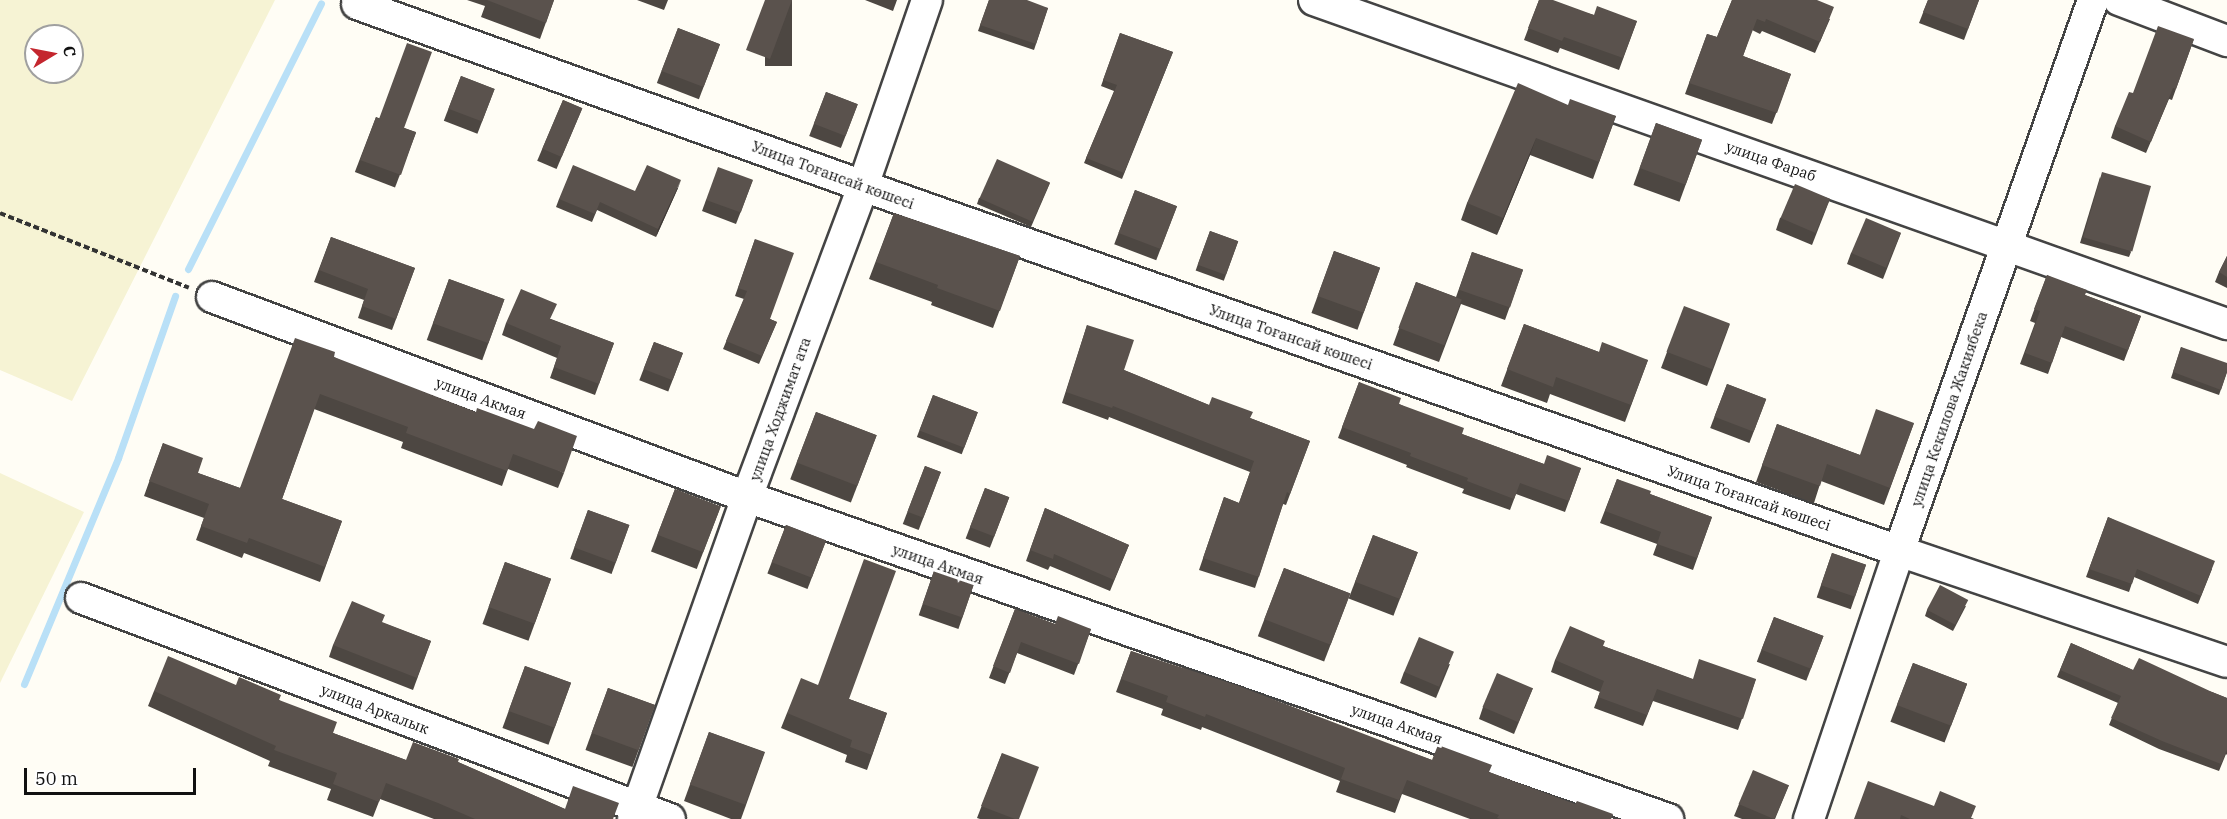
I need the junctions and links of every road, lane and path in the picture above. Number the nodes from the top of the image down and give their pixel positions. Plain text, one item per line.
1 (927, 0) edge
2 (1314, 0) edge
3 (2093, 0) edge
4 (2119, 0) edge
5 (357, 4) dead end
6 (2227, 41) edge
7 (863, 186) junction
8 (0, 213) edge
9 (2006, 244) junction
10 (212, 297) joint
11 (2227, 324) edge
12 (747, 497) junction
13 (1899, 551) junction
14 (81, 598) dead end
15 (2227, 662) edge
16 (635, 813) edge
17 (670, 819) edge
18 (1668, 819) edge
19 (1809, 819) edge

1 - 7 street, улица Ходжимат ата
2 - 9 street, улица Фараб
3 - 9 street, улица Кекилова Жакиябека
4 - 6 street
5 - 7 street, Улица Тоғансай көшесі
7 - 12 street, улица Ходжимат ата
7 - 13 street, Улица Тоғансай көшесі
8 - 10 path
9 - 11 street, улица Фараб
9 - 13 street, улица Кекилова Жакиябека
10 - 12 street, улица Акмая
12 - 16 street, улица Ходжимат ата
12 - 18 street, улица Акмая
13 - 15 street, Улица Тоғансай көшесі
13 - 19 street, улица Кекилова Жакиябека
14 - 16 street, улица Аркалык
16 - 17 street, улица Аркалык

